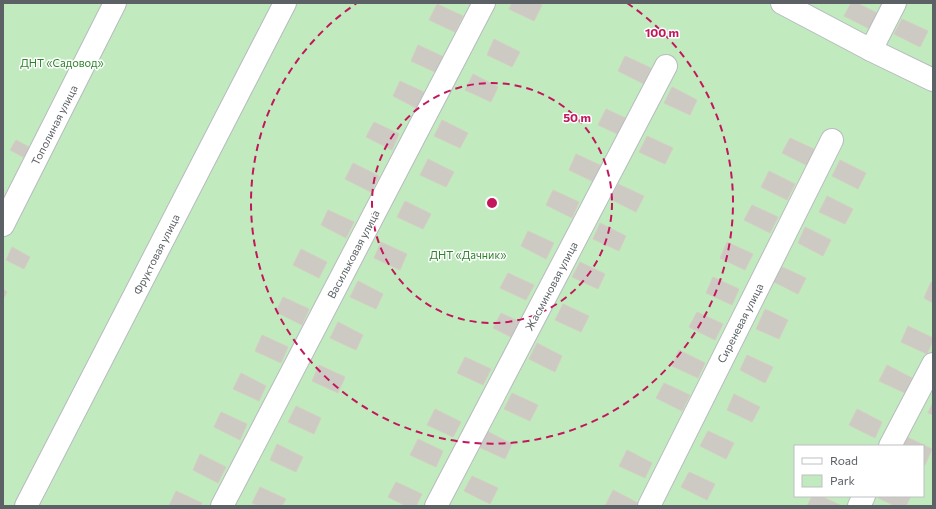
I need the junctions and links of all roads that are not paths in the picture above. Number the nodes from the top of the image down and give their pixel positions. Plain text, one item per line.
1 (115, 3) edge
2 (285, 3) edge
3 (484, 3) edge
4 (782, 3) edge
5 (895, 3) edge
6 (871, 50) junction
7 (666, 66) dead end
8 (933, 80) edge
9 (832, 140) dead end
10 (3, 225) edge
11 (933, 364) edge
12 (891, 445) edge
13 (864, 497) edge
14 (26, 506) edge
15 (222, 506) edge
16 (436, 506) edge
17 (649, 506) edge
18 (859, 506) edge

1 - 10 street, Тополиная улица
2 - 14 street, Фруктовая улица
3 - 15 street, Васильковая улица
4 - 6 street
5 - 6 street
6 - 8 street
7 - 16 street, Жасминовая улица
9 - 17 street, Сиреневая улица
11 - 12 street
13 - 18 street

